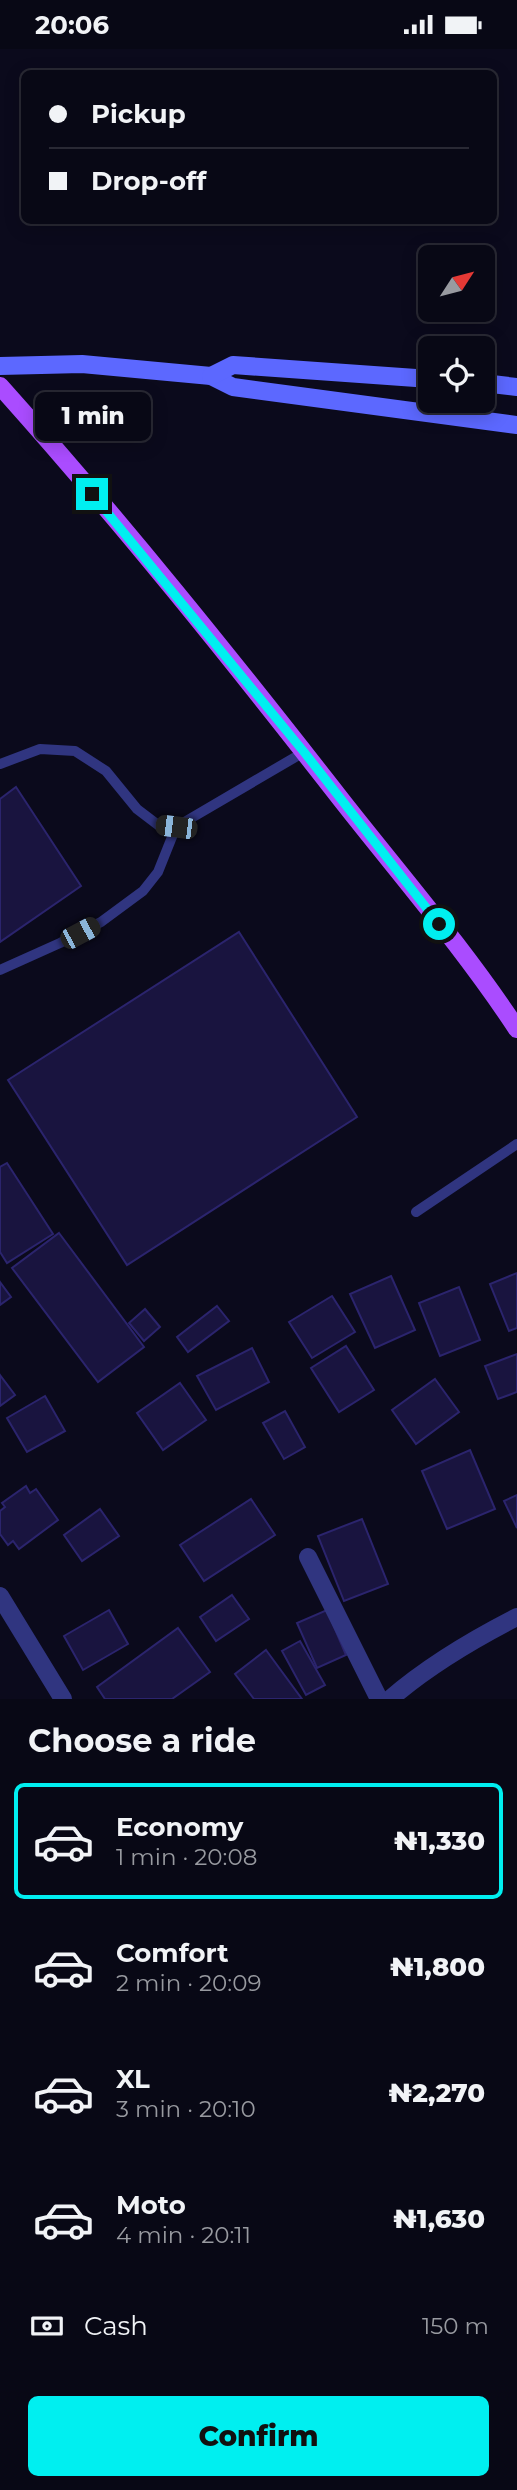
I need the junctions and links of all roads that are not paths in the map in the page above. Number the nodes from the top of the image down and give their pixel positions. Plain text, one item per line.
1 (0, 366) edge
2 (211, 376) junction
3 (418, 378) edge
4 (495, 384) edge
5 (0, 386) edge
6 (517, 387) edge
7 (517, 425) edge
8 (304, 752) junction
9 (0, 764) edge
10 (176, 827) junction
11 (0, 970) edge
12 (517, 1029) edge
13 (517, 1144) edge
14 (416, 1212) dead end
15 (308, 1557) dead end
16 (0, 1595) edge
17 (517, 1617) edge
18 (63, 1699) edge
19 (379, 1699) edge
20 (390, 1699) edge

1 - 2 main road
2 - 3 main road
2 - 7 main road
4 - 6 main road
5 - 8 main road
8 - 10 lane
8 - 12 main road
9 - 10 lane
10 - 11 lane
13 - 14 lane
15 - 19 street
16 - 18 street
17 - 20 street

